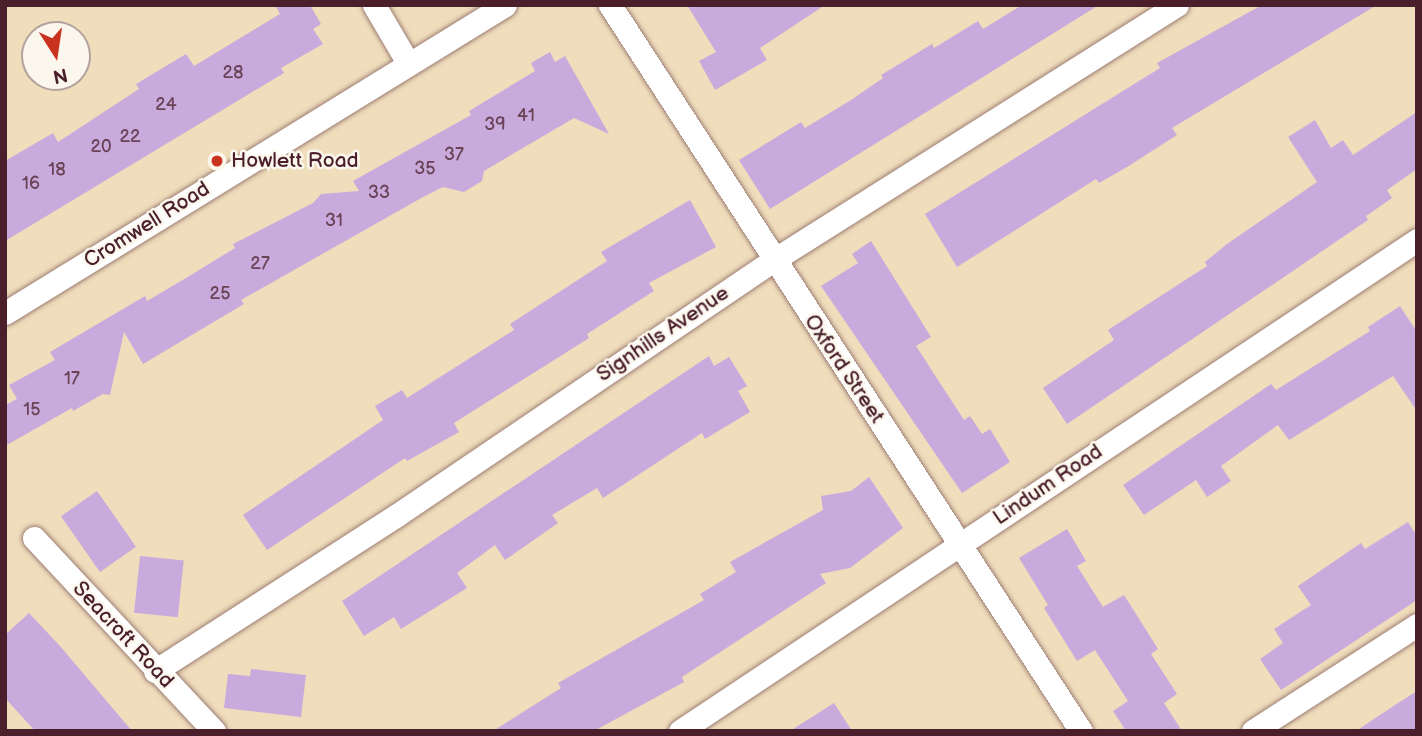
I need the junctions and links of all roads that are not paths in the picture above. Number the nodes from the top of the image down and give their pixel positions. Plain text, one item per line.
1 (374, 5) edge
2 (505, 5) edge
3 (610, 5) edge
4 (1177, 5) edge
5 (408, 63) junction
6 (1417, 240) edge
7 (772, 261) junction
8 (5, 313) edge
9 (34, 538) dead end
10 (961, 543) junction
11 (1417, 625) edge
12 (155, 671) junction
13 (215, 731) edge
14 (680, 731) edge
15 (1081, 731) edge
16 (1254, 731) edge

1 - 5 street
2 - 5 street, Cromwell Road
3 - 7 street, Oxford Street
4 - 7 street, Signhills Avenue
5 - 8 street, Cromwell Road
6 - 10 street, Lindum Road
7 - 10 street, Oxford Street
7 - 12 street, Signhills Avenue
9 - 12 street, Seacroft Road
10 - 14 street, Lindum Road
10 - 15 street, Oxford Street
11 - 16 street
12 - 13 street, Seacroft Road

